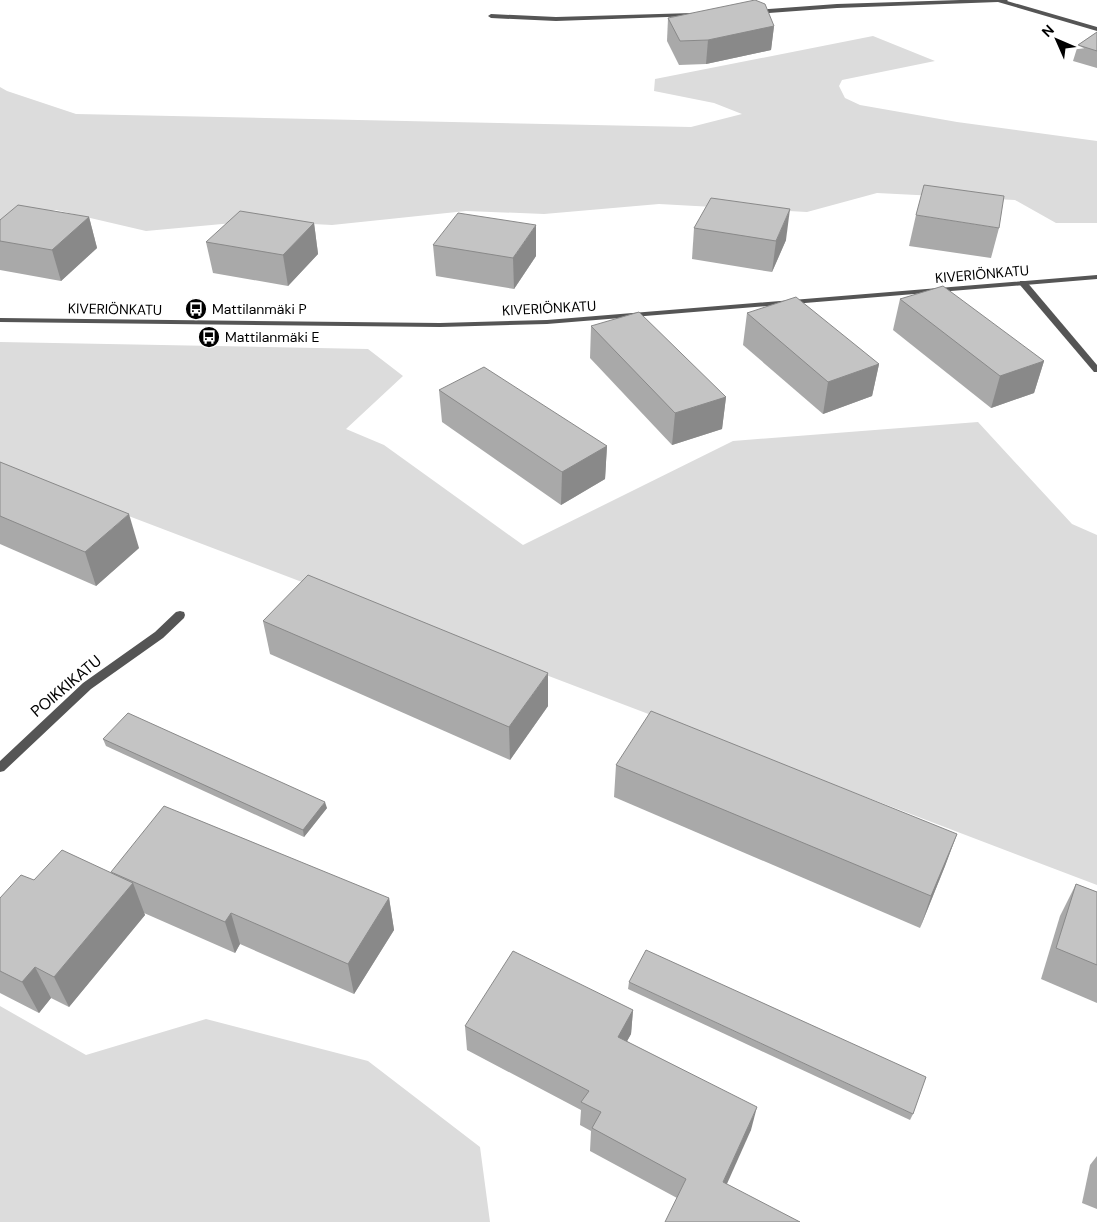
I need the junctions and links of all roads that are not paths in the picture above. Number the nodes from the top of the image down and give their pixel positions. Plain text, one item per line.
1 (1002, 0) edge
2 (752, 13) edge
3 (702, 15) edge
4 (492, 16) dead end
5 (1097, 29) edge
6 (1097, 277) edge
7 (1023, 283) junction
8 (0, 320) edge
9 (1097, 370) edge
10 (180, 615) dead end
11 (0, 768) edge

1 - 2 street
1 - 5 street
3 - 4 street
6 - 7 street, KIVERIÖNKATU
7 - 8 street, KIVERIÖNKATU
7 - 9 street
10 - 11 street, POIKKIKATU

